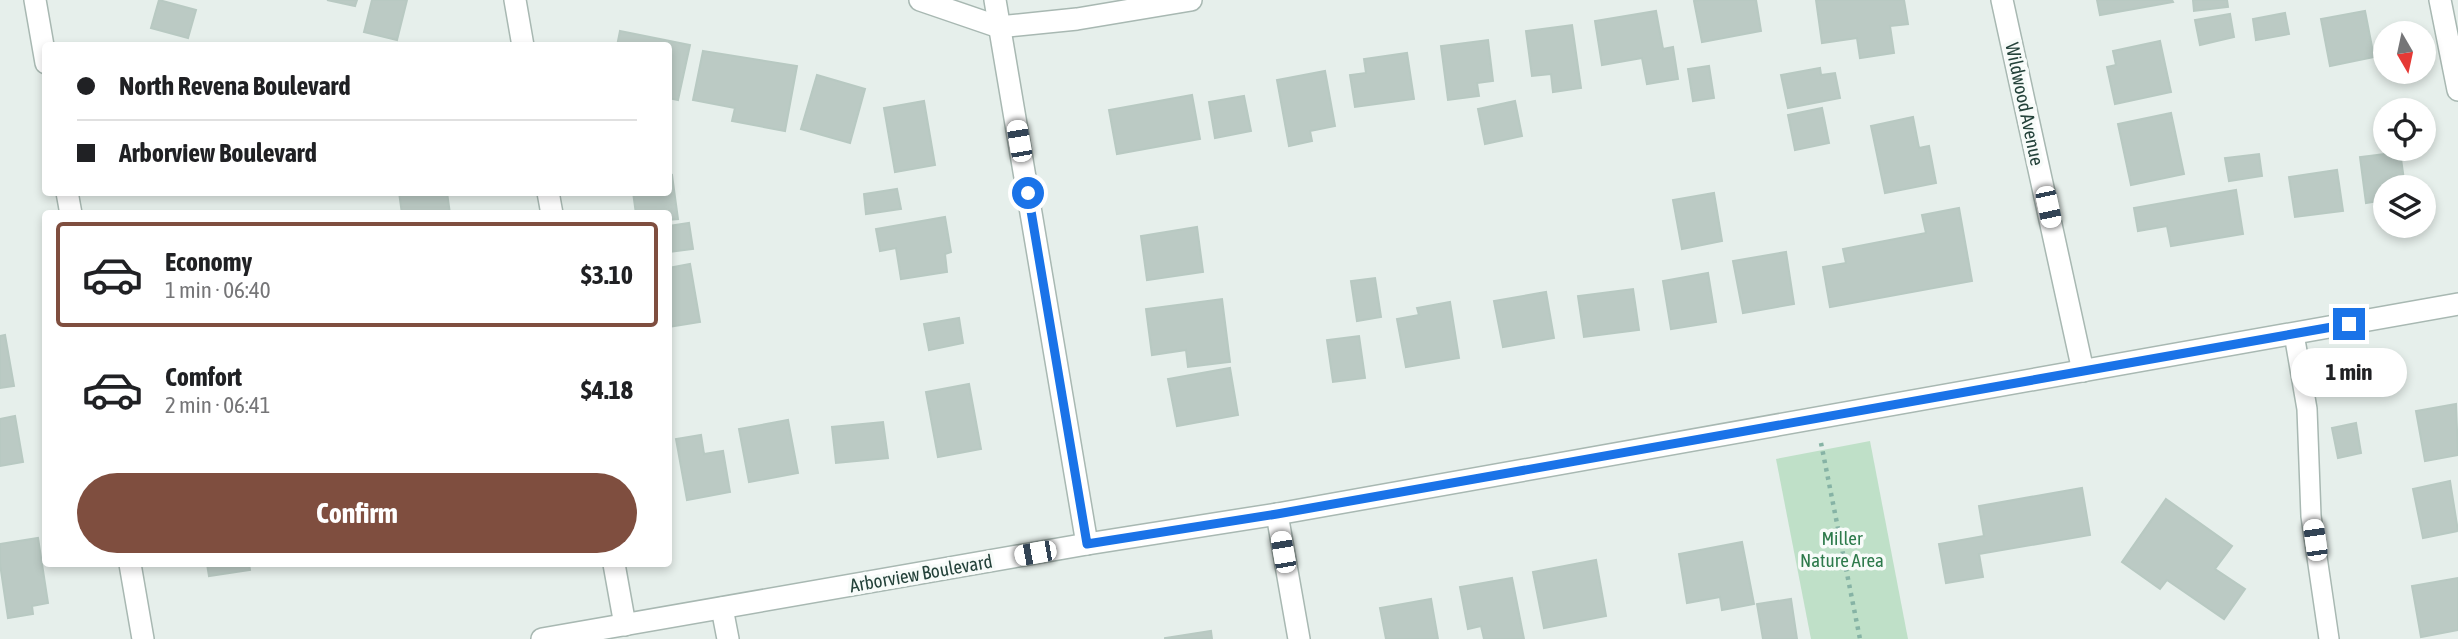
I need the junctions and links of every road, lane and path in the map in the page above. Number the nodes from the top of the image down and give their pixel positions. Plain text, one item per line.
1 (35, 0) edge
2 (514, 0) edge
3 (920, 0) edge
4 (995, 0) edge
5 (1191, 0) edge
6 (2003, 0) edge
7 (2440, 0) edge
8 (999, 27) junction
9 (42, 42) edge
10 (522, 42) edge
11 (2458, 90) edge
12 (2458, 304) edge
13 (2294, 334) junction
14 (2083, 371) junction
15 (1817, 418) junction
16 (1277, 514) junction
17 (1087, 544) junction
18 (131, 567) edge
19 (615, 567) edge
20 (722, 608) junction
21 (625, 625) junction
22 (143, 639) edge
23 (542, 639) edge
24 (729, 639) edge
25 (1298, 639) edge
26 (1860, 639) edge
27 (2329, 639) edge

1 - 9 street
2 - 10 street
3 - 8 street
4 - 8 street
5 - 8 street
6 - 14 street, Wildwood Avenue
7 - 11 street
8 - 17 street
12 - 13 street, Arborview Boulevard
13 - 14 street, Arborview Boulevard
13 - 27 lane
14 - 15 street, Arborview Boulevard
15 - 16 street, Arborview Boulevard
15 - 26 path
16 - 17 street, Arborview Boulevard
16 - 25 street
17 - 20 street, Arborview Boulevard
18 - 22 street
19 - 21 street
20 - 21 street, Arborview Boulevard
20 - 24 street
21 - 23 street, Arborview Boulevard

